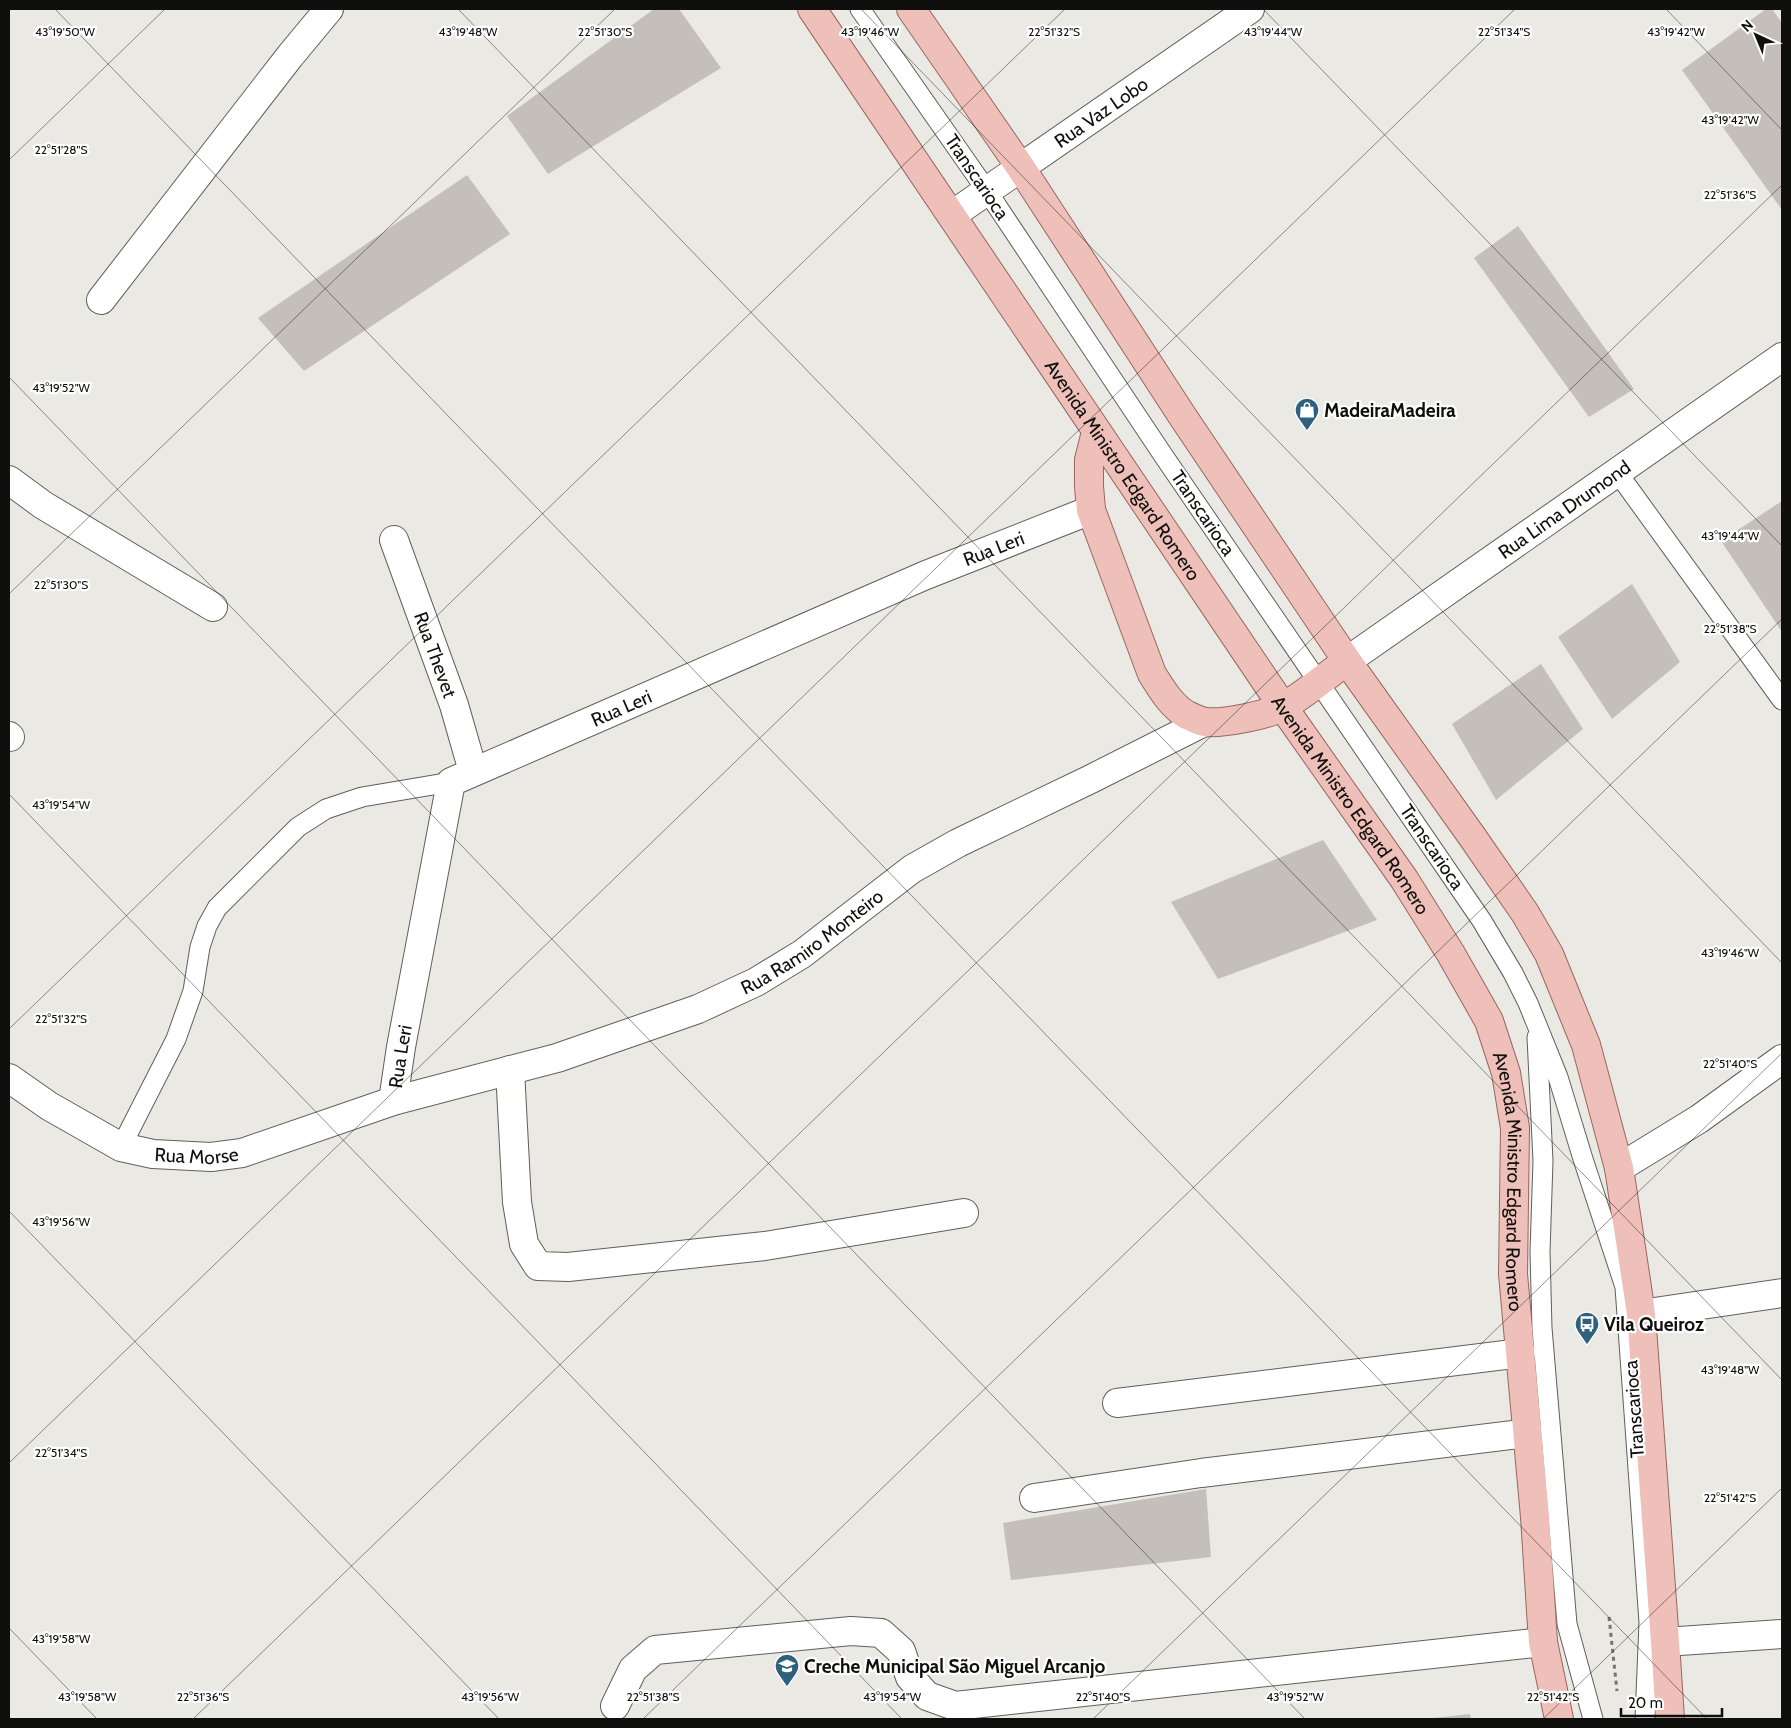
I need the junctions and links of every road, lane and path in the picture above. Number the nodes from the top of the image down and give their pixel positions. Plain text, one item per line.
1 (328, 9) edge
2 (812, 9) edge
3 (860, 9) edge
4 (910, 9) edge
5 (1250, 9) edge
6 (1021, 168) junction
7 (987, 191) junction
8 (952, 215) junction
9 (101, 300) dead end
10 (1782, 357) edge
11 (1096, 432) junction
12 (1617, 472) junction
13 (9, 480) edge
14 (1091, 510) junction
15 (394, 540) dead end
16 (213, 607) dead end
17 (1347, 661) junction
18 (1318, 681) junction
19 (1782, 700) edge
20 (1283, 707) junction
21 (1204, 722) junction
22 (462, 777) junction
23 (1536, 1023) junction
24 (1782, 1059) edge
25 (510, 1070) junction
26 (9, 1078) edge
27 (393, 1100) junction
28 (121, 1147) junction
29 (1619, 1168) junction
30 (964, 1213) dead end
31 (1782, 1293) edge
32 (1641, 1314) junction
33 (1521, 1353) junction
34 (1117, 1403) dead end
35 (1528, 1434) junction
36 (1034, 1498) dead end
37 (1609, 1617) dead end
38 (1782, 1634) edge
39 (1543, 1642) junction
40 (1665, 1642) junction
41 (1618, 1701) dead end
42 (615, 1706) dead end
43 (1559, 1719) edge
44 (1592, 1719) edge
45 (1644, 1719) edge
46 (1670, 1719) edge

1 - 9 street
2 - 8 main road, Avenida Ministro Edgard Romero
3 - 7 lane, Transcarioca
4 - 6 main road
5 - 6 street, Rua Vaz Lobo
6 - 7 street, Rua Vaz Lobo
6 - 17 main road
7 - 8 street, Rua Vaz Lobo
7 - 18 lane, Transcarioca
8 - 11 main road, Avenida Ministro Edgard Romero
10 - 12 street, Rua Lima Drumond
11 - 14 main road
11 - 20 main road, Avenida Ministro Edgard Romero
12 - 17 street, Rua Lima Drumond
12 - 19 lane
13 - 16 street
14 - 21 main road
14 - 22 street, Rua Leri
15 - 22 street, Rua Thevet
17 - 18 main road
17 - 29 main road
18 - 20 main road
18 - 23 lane, Transcarioca
20 - 21 main road
20 - 33 main road, Avenida Ministro Edgard Romero
21 - 25 street, Rua Ramiro Monteiro
22 - 27 street, Rua Leri
22 - 28 lane
23 - 44 lane, Transcarioca
23 - 45 lane, Transcarioca
24 - 29 street
25 - 27 street, Rua Ramiro Monteiro
25 - 30 street
26 - 28 street, Rua Morse
27 - 28 street, Rua Morse
29 - 32 main road
31 - 32 street
32 - 40 main road
33 - 34 street
33 - 35 main road, Avenida Ministro Edgard Romero
35 - 36 street
35 - 39 main road, Avenida Ministro Edgard Romero
37 - 41 path
38 - 40 street
39 - 42 street
39 - 43 main road, Avenida Ministro Edgard Romero
40 - 46 main road

